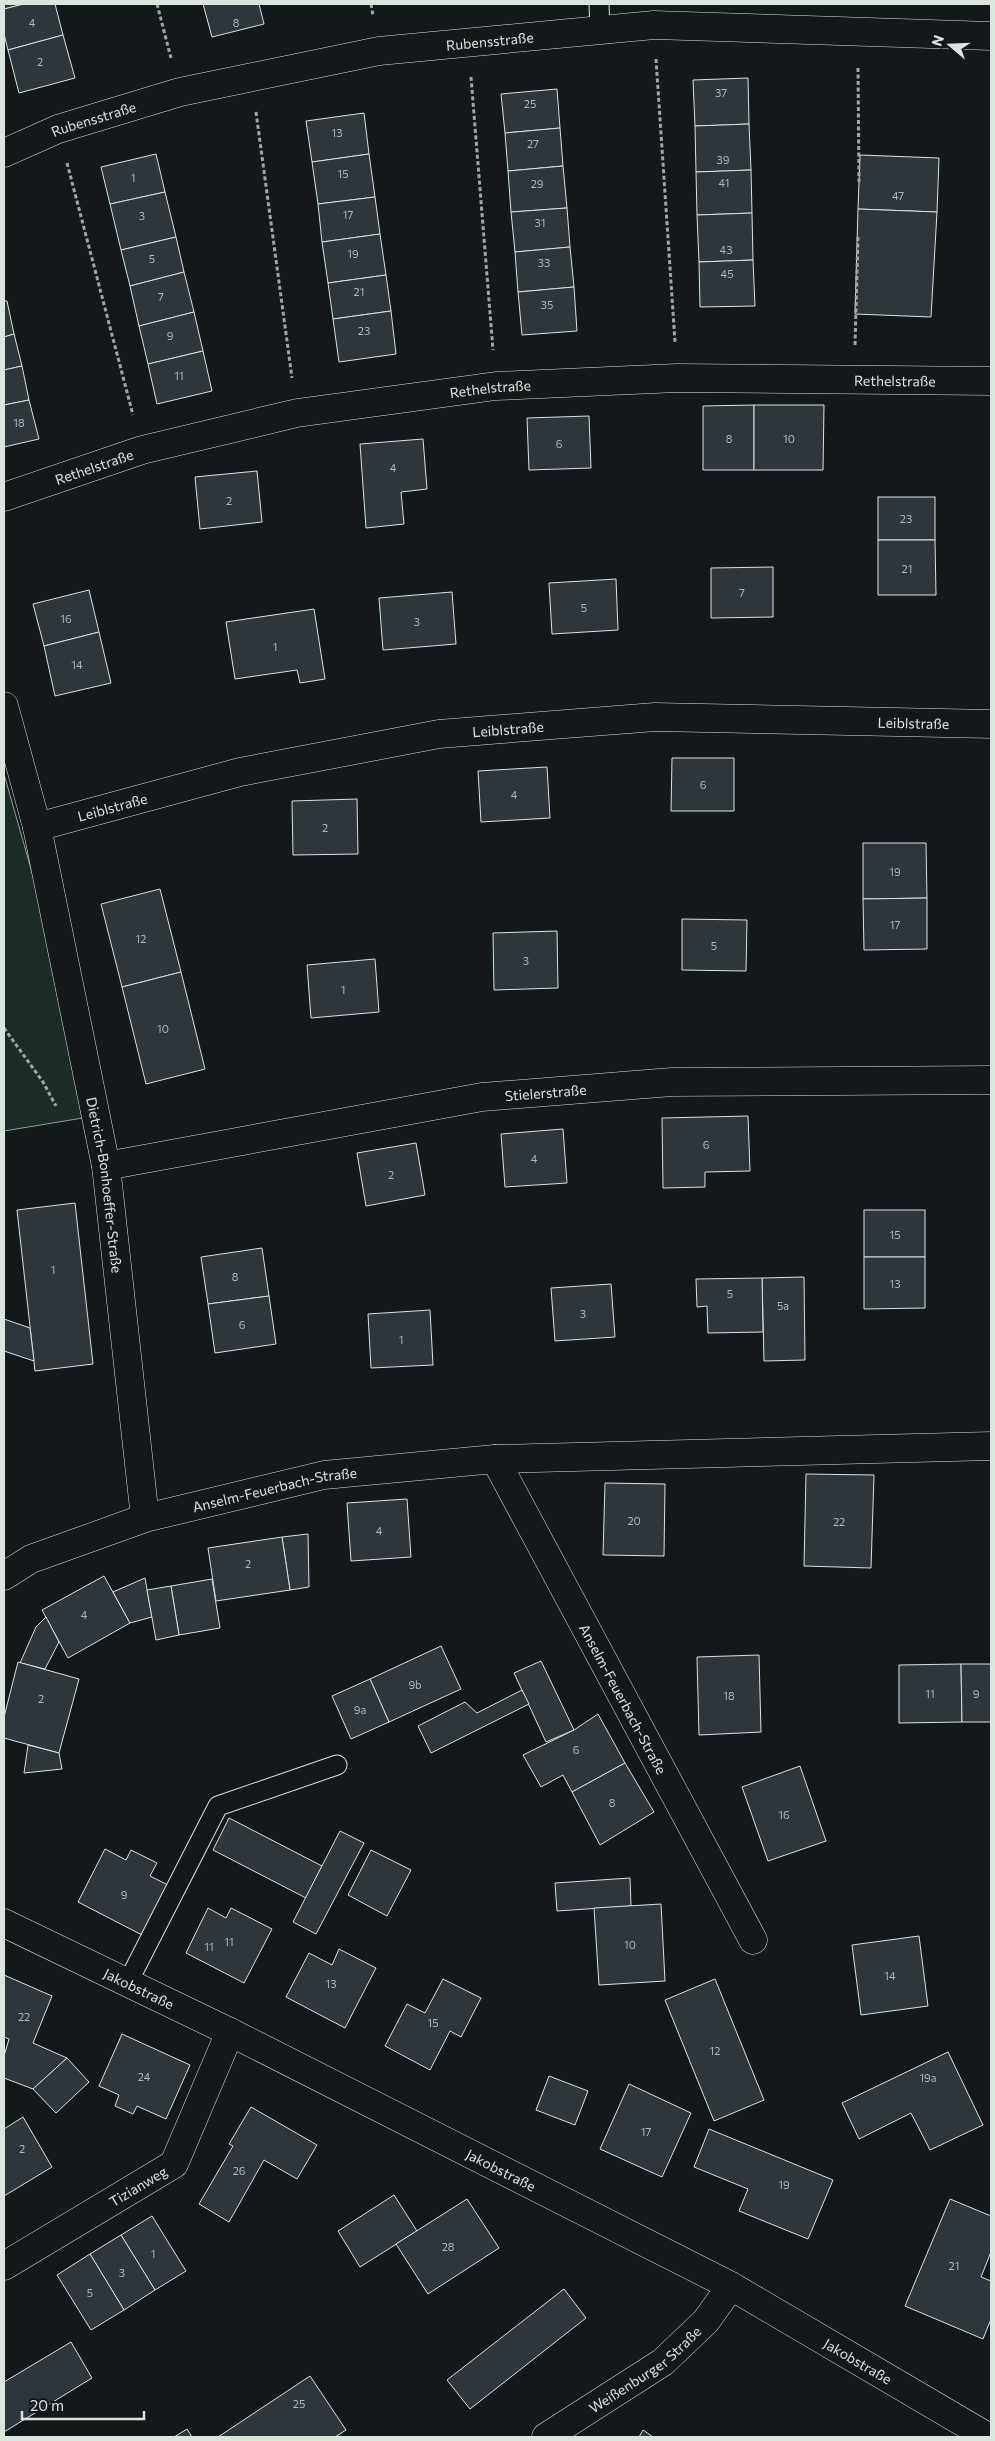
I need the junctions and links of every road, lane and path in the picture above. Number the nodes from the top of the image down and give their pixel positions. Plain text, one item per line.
1 (157, 4) edge
2 (599, 17) edge
3 (654, 25) junction
4 (858, 33) junction
5 (991, 36) edge
6 (468, 41) junction
7 (251, 77) junction
8 (180, 92) junction
9 (58, 129) junction
10 (4, 153) edge
11 (859, 182) dead end
12 (858, 236) dead end
13 (677, 378) junction
14 (854, 379) junction
15 (991, 381) edge
16 (496, 386) junction
17 (297, 413) junction
18 (142, 450) junction
19 (4, 497) edge
20 (4, 706) edge
21 (991, 724) edge
22 (36, 827) junction
23 (4, 1028) edge
24 (991, 1080) edge
25 (60, 1115) dead end
26 (106, 1166) junction
27 (991, 1446) edge
28 (495, 1459) junction
29 (145, 1518) junction
30 (4, 1576) edge
31 (337, 1765) dead end
32 (4, 1923) edge
33 (753, 1940) dead end
34 (128, 1982) junction
35 (230, 2032) junction
36 (4, 2266) edge
37 (730, 2286) junction
38 (546, 2437) edge
39 (988, 2437) edge

1 - 8 path
2 - 3 street, Rubensstraße
2 - 6 street, Rubensstraße
3 - 4 street, Rubensstraße
3 - 13 path
4 - 5 street, Rubensstraße
4 - 11 path
6 - 7 street, Rubensstraße
6 - 16 path
7 - 8 street, Rubensstraße
7 - 17 path
8 - 9 street, Rubensstraße
9 - 10 street, Rubensstraße
9 - 18 path
12 - 14 path
13 - 14 street, Rethelstraße
13 - 16 street, Rethelstraße
14 - 15 street, Rethelstraße
16 - 17 street, Rethelstraße
17 - 18 street, Rethelstraße
18 - 19 street, Rethelstraße
20 - 22 street, Dietrich-Bonhoeffer-Straße
21 - 22 street, Leiblstraße
22 - 26 street, Dietrich-Bonhoeffer-Straße
23 - 25 path
24 - 26 street, Stielerstraße
26 - 29 street, Dietrich-Bonhoeffer-Straße
27 - 28 street, Anselm-Feuerbach-Straße
28 - 29 street, Anselm-Feuerbach-Straße
28 - 33 street, Anselm-Feuerbach-Straße
29 - 30 street
31 - 34 lane
32 - 34 street, Jakobstraße
34 - 35 street, Jakobstraße
35 - 36 street, Tizianweg
35 - 37 street, Jakobstraße
37 - 38 street, Weißenburger Straße
37 - 39 street, Jakobstraße

